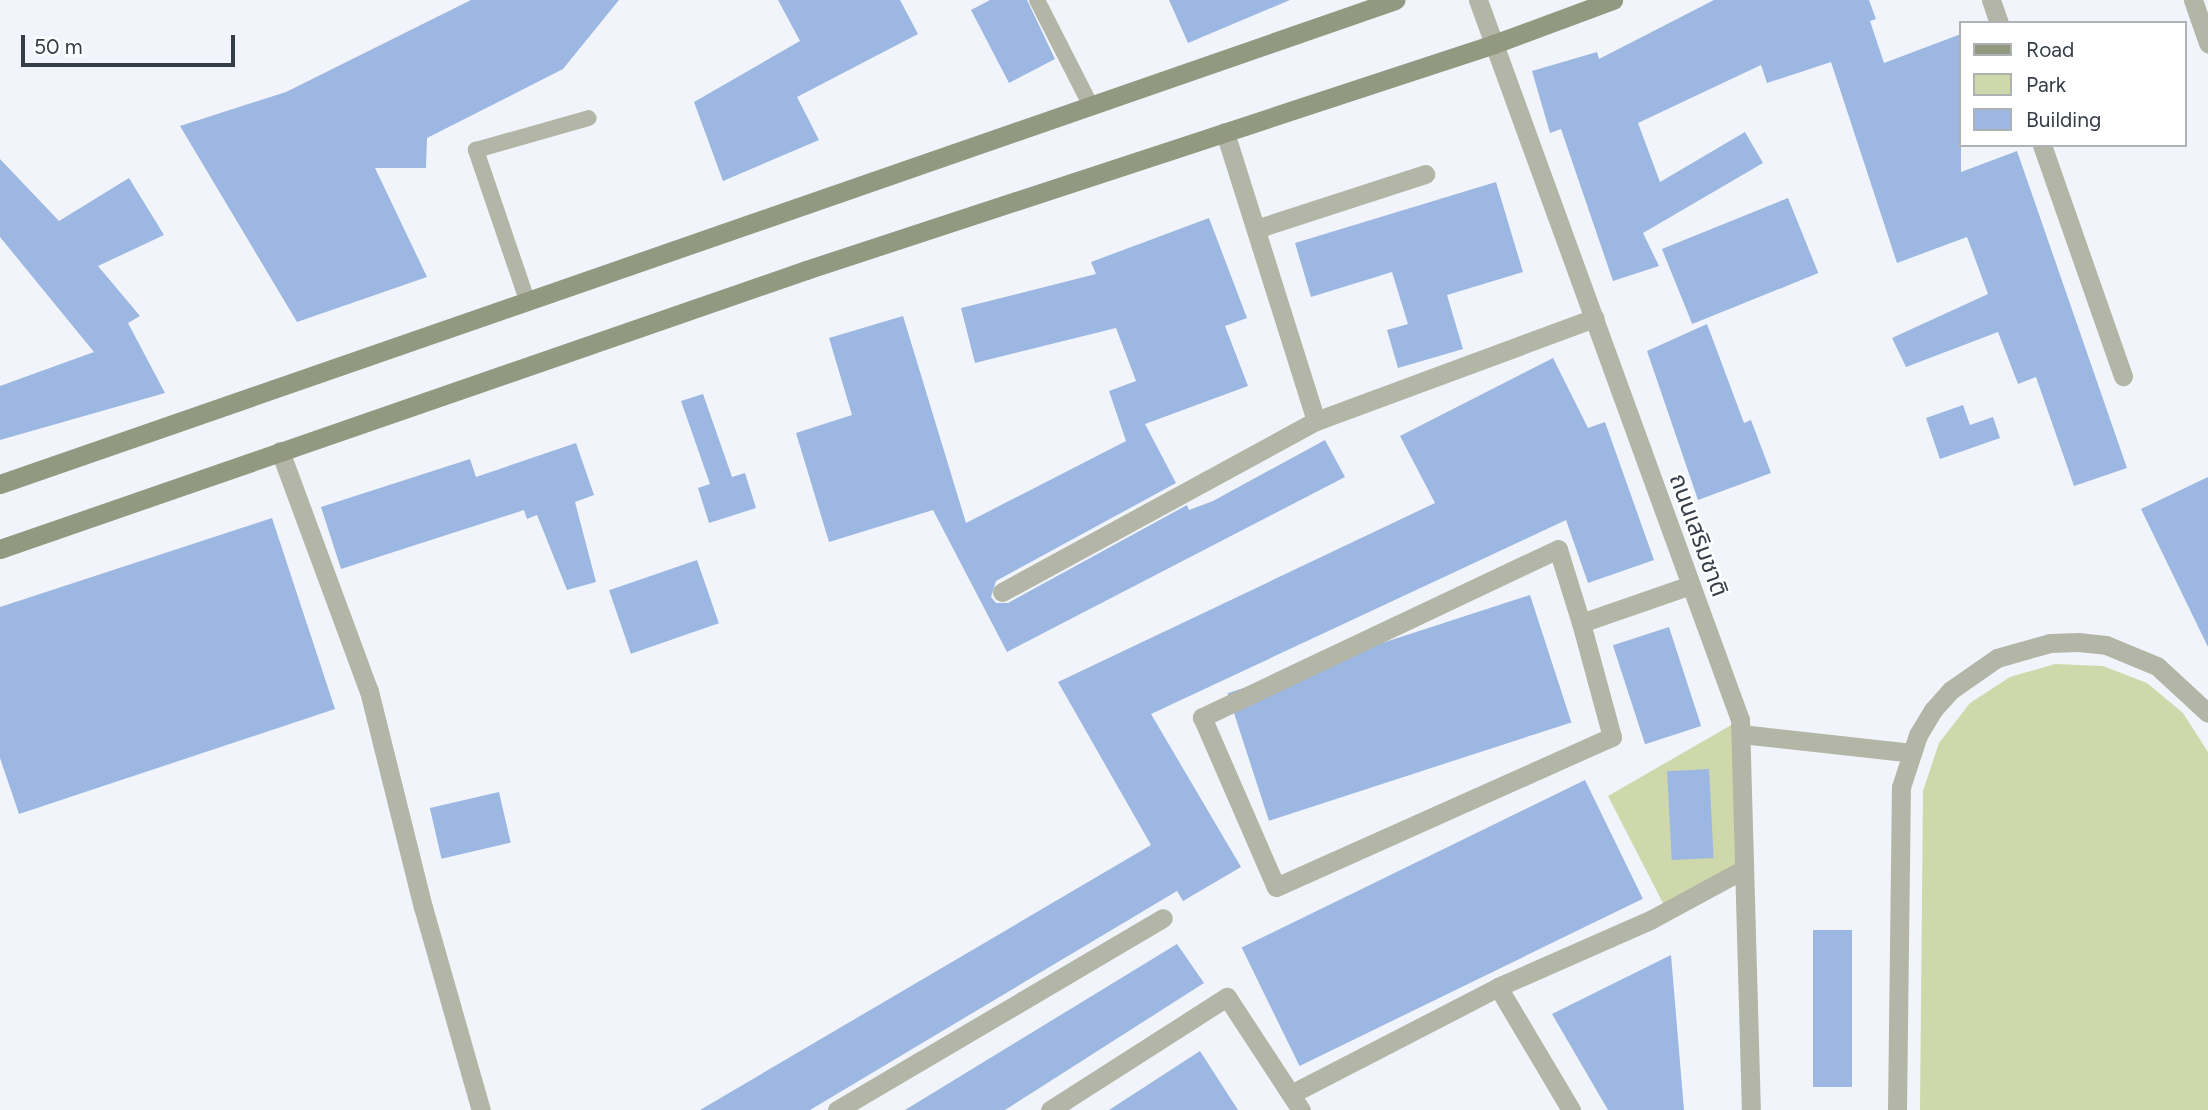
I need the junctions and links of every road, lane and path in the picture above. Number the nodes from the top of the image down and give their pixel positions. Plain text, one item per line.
1 (1037, 0) edge
2 (1395, 0) edge
3 (1478, 0) edge
4 (1613, 0) edge
5 (1991, 0) edge
6 (2193, 0) edge
7 (1998, 21) edge
8 (2208, 43) edge
9 (1494, 44) junction
10 (1091, 106) junction
11 (589, 118) dead end
12 (1225, 132) junction
13 (2043, 147) edge
14 (1425, 174) dead end
15 (1256, 229) junction
16 (528, 303) junction
17 (1595, 318) junction
18 (2123, 376) dead end
19 (1316, 421) junction
20 (280, 451) junction
21 (0, 484) edge
22 (0, 549) edge
23 (1691, 585) junction
24 (1002, 592) dead end
25 (1581, 623) junction
26 (2208, 713) edge
27 (1741, 734) junction
28 (1912, 753) junction
29 (1744, 869) junction
30 (1163, 918) dead end
31 (1498, 987) junction
32 (1296, 1102) edge
33 (481, 1110) edge
34 (837, 1110) edge
35 (1050, 1110) edge
36 (1571, 1110) edge
37 (1751, 1110) edge
38 (1897, 1110) edge

1 - 10 lane
2 - 10 main road
3 - 9 street, ถนนเสริมชาติ
4 - 9 main road
5 - 7 street
6 - 8 street
9 - 12 main road
9 - 17 street, ถนนเสริมชาติ
10 - 16 main road
11 - 16 lane
12 - 15 street
12 - 20 main road
13 - 18 street
14 - 15 street
15 - 19 street
16 - 21 main road
17 - 19 street
17 - 23 street, ถนนเสริมชาติ
19 - 24 street
20 - 22 main road
20 - 33 street
23 - 25 street
23 - 27 street, ถนนเสริมชาติ
25 - 25 street
26 - 28 street
27 - 28 street
27 - 29 street, ถนนเสริมชาติ
28 - 38 street
29 - 31 street
29 - 37 street, ถนนเสริมชาติ
30 - 34 street
31 - 32 street
31 - 36 street
32 - 35 street

